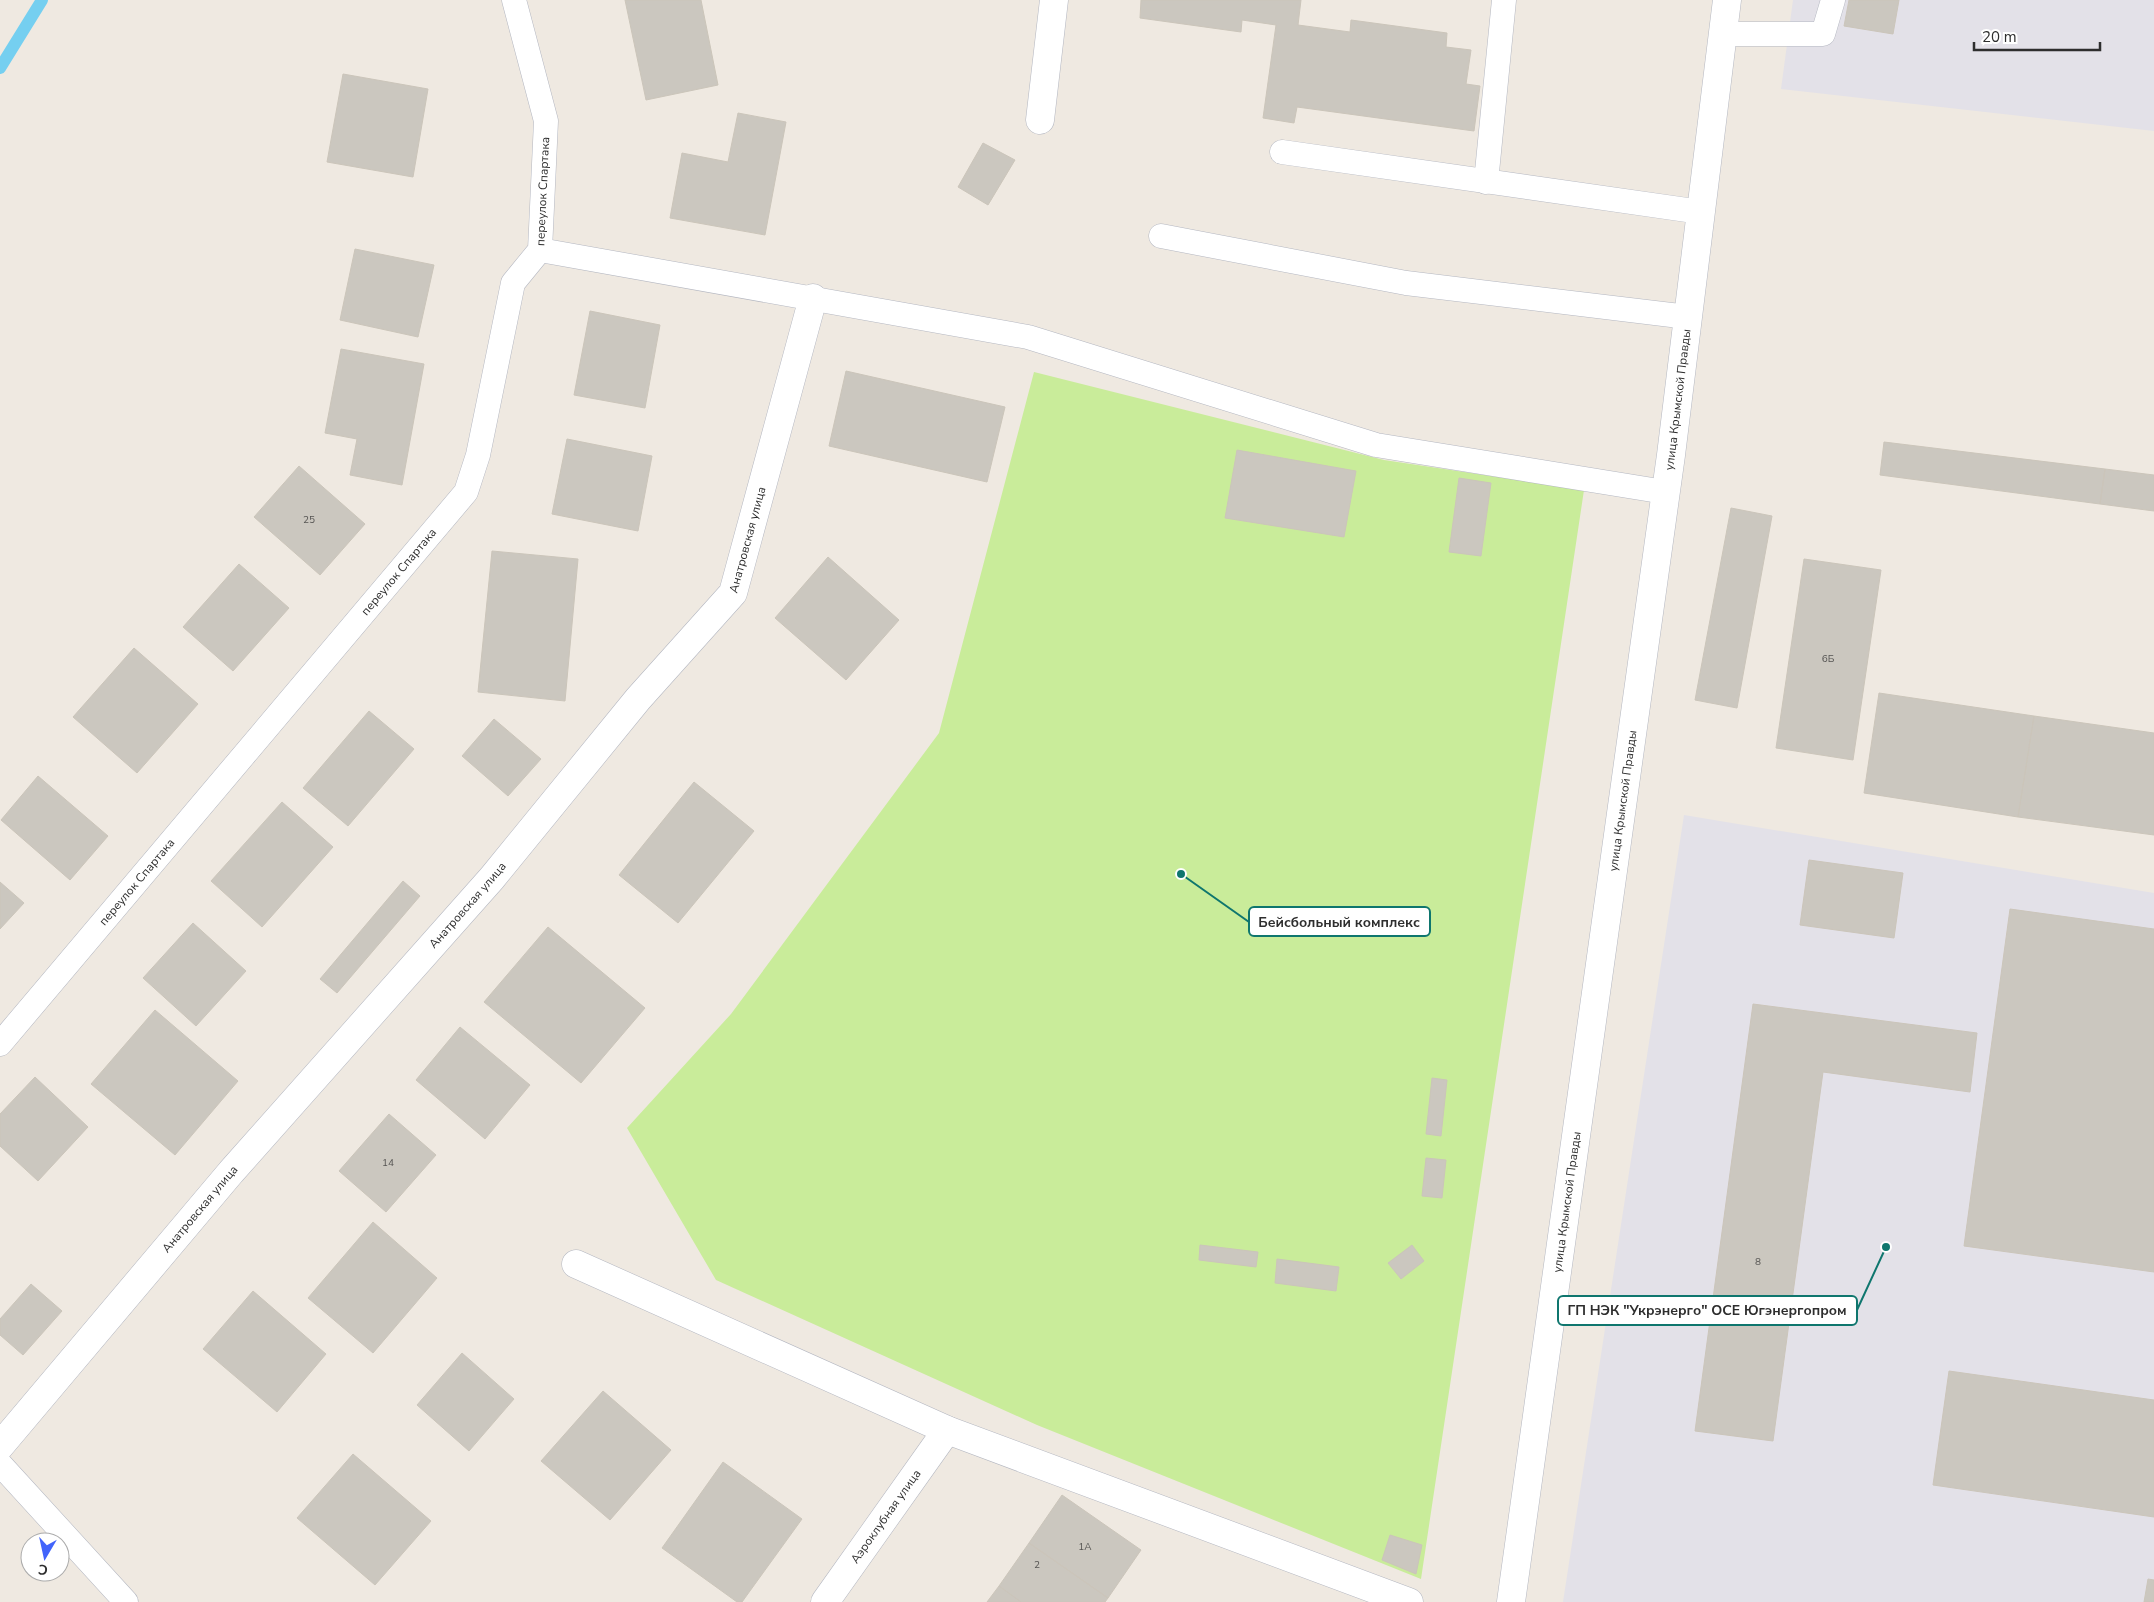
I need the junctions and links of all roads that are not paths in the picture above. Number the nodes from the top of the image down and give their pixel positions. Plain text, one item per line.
1 (514, 0) edge
2 (1054, 0) edge
3 (1504, 0) edge
4 (1728, 0) edge
5 (1833, 0) edge
6 (1723, 34) junction
7 (1040, 120) dead end
8 (1282, 152) dead end
9 (1486, 182) junction
10 (1701, 212) junction
11 (1161, 236) dead end
12 (540, 250) junction
13 (813, 298) junction
14 (1688, 317) junction
15 (1665, 492) junction
16 (0, 1044) edge
17 (576, 1264) dead end
18 (947, 1430) junction
19 (0, 1446) edge
20 (0, 1464) edge
21 (126, 1602) edge
22 (825, 1602) edge
23 (1410, 1602) edge
24 (1511, 1602) edge

1 - 12 lane, переулок Спартака
2 - 7 street
3 - 9 lane
4 - 6 street, улица Крымской Правды
5 - 6 lane
6 - 10 street, улица Крымской Правды
8 - 9 lane
9 - 10 lane
10 - 14 street, улица Крымской Правды
11 - 14 lane
12 - 13 lane
12 - 16 lane, переулок Спартака
13 - 15 lane
13 - 19 street, Анатровская улица
14 - 15 street, улица Крымской Правды
15 - 24 street, улица Крымской Правды
17 - 18 street
18 - 22 street, Аэроклубная улица
18 - 23 street
20 - 21 lane

